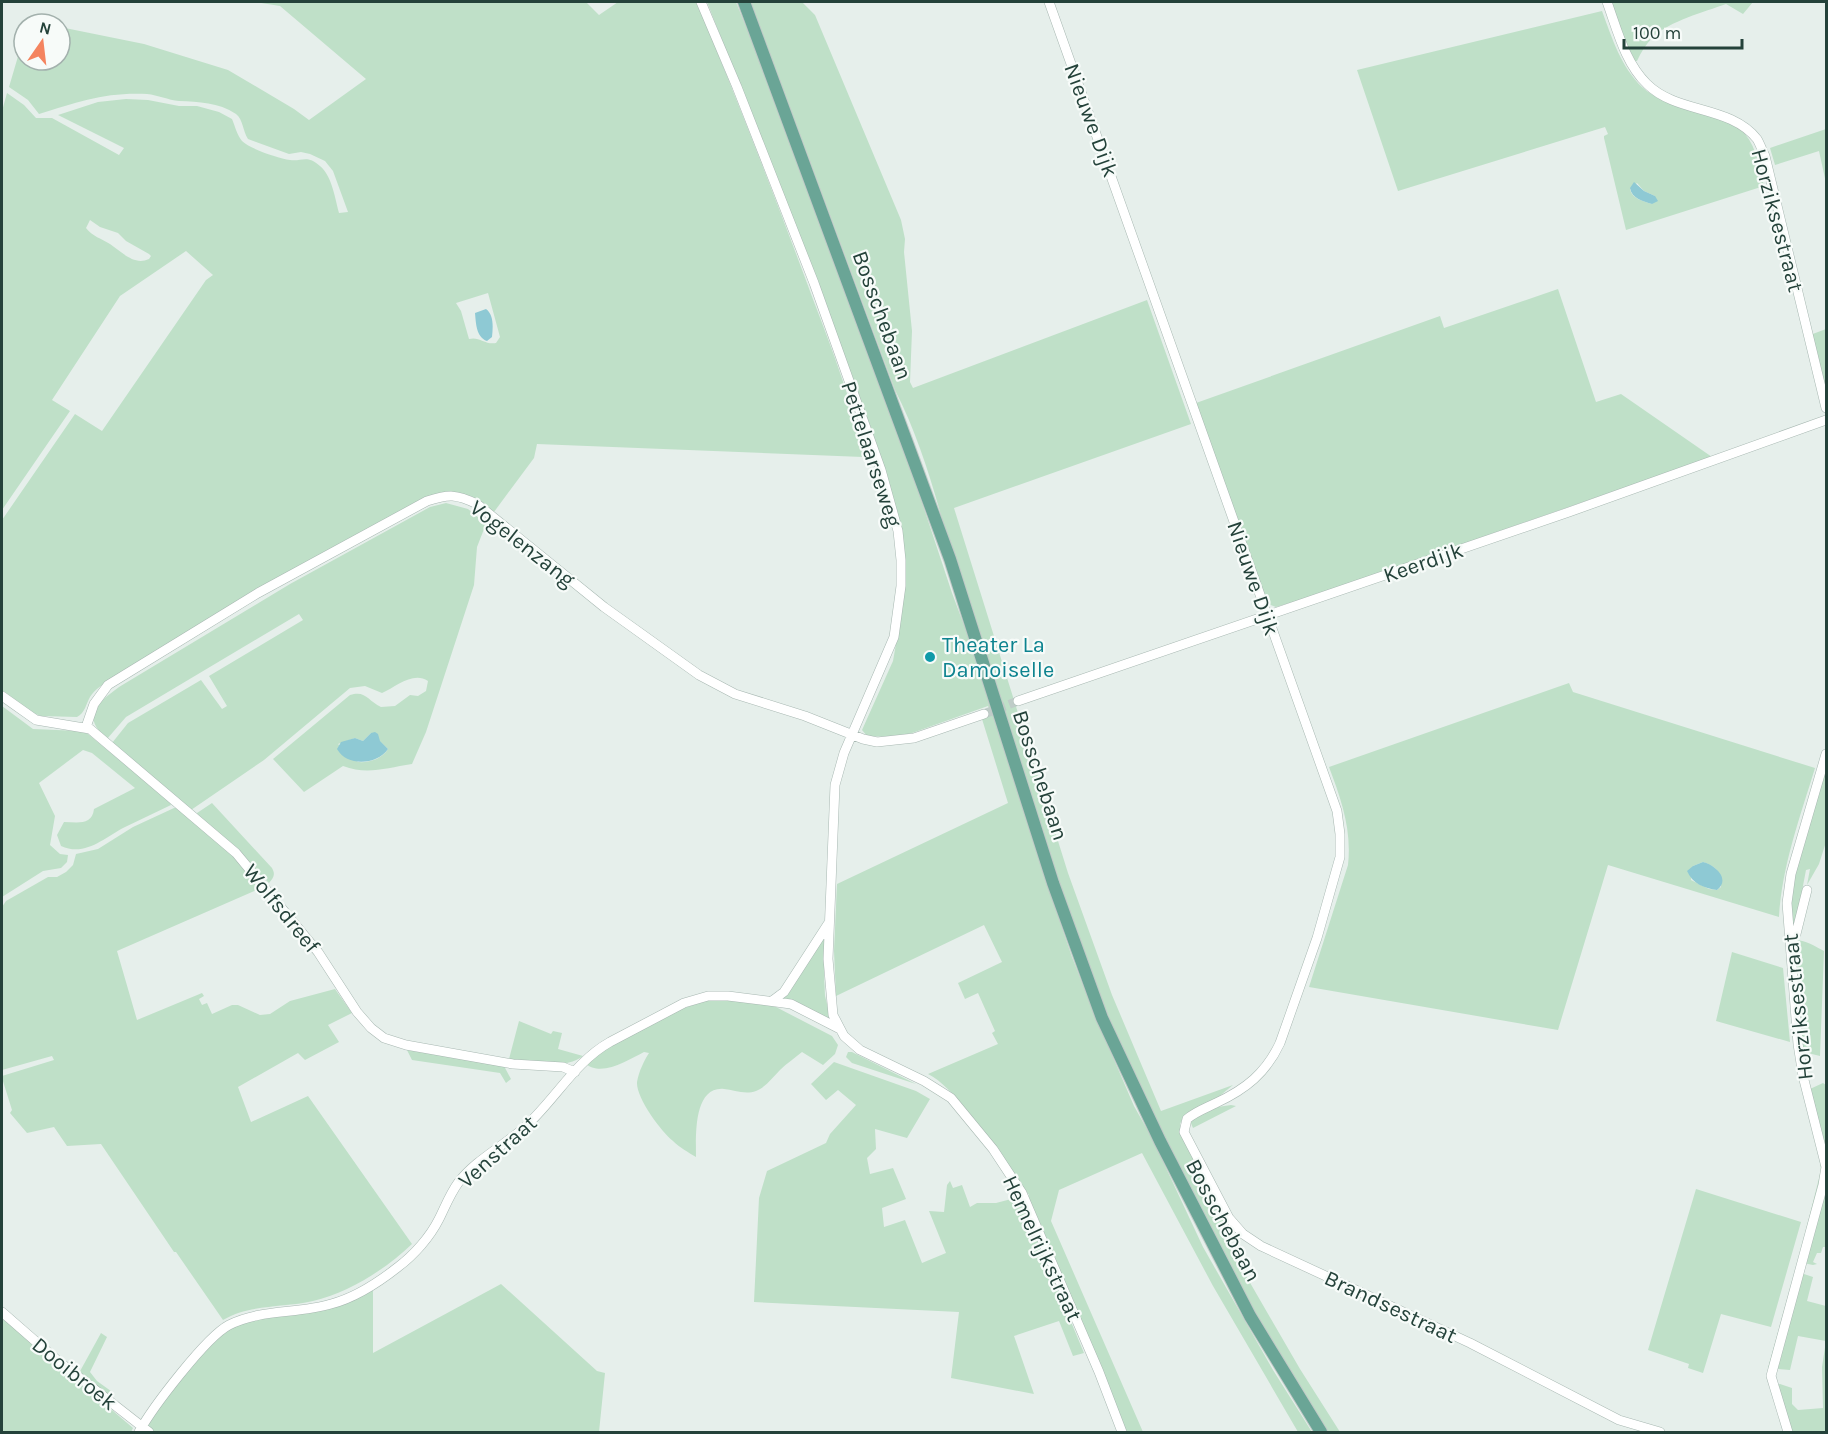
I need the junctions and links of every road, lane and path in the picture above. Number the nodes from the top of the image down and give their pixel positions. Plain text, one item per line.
1 (701, 2) edge
2 (744, 2) edge
3 (1050, 2) edge
4 (1607, 2) edge
5 (1827, 408) edge
6 (1827, 420) edge
7 (1267, 616) junction
8 (2, 696) edge
9 (1018, 701) tunnel mouth
10 (984, 714) tunnel mouth
11 (86, 727) junction
12 (852, 734) junction
13 (1827, 754) edge
14 (1807, 890) dead end
15 (829, 922) junction
16 (1789, 939) junction
17 (772, 1001) junction
18 (840, 1029) junction
19 (575, 1072) junction
20 (1187, 1119) joint
21 (2, 1312) edge
22 (144, 1431) edge
23 (1122, 1432) edge
24 (1321, 1432) edge
25 (1660, 1432) edge
26 (1788, 1432) edge

1 - 12 street, Pettelaarseweg
2 - 24 main road, Bosschebaan
3 - 7 street, Nieuwe Dijk
4 - 5 street, Horziksestraat
6 - 7 street, Keerdijk
7 - 9 street, Keerdijk
7 - 20 street, Nieuwe Dijk
8 - 11 street
10 - 12 street
11 - 12 street, Vogelenzang
11 - 19 street, Wolfsdreef
12 - 15 street, Pettelaarseweg
13 - 16 street, Horziksestraat
14 - 16 street
15 - 17 street
15 - 18 street, Pettelaarseweg
16 - 26 street, Horziksestraat
17 - 18 street, Venstraat
17 - 19 street, Venstraat
18 - 23 street, Hemelrijkstraat
19 - 22 street, Venstraat
20 - 25 street, Brandsestraat
21 - 22 street, Dooibroek

